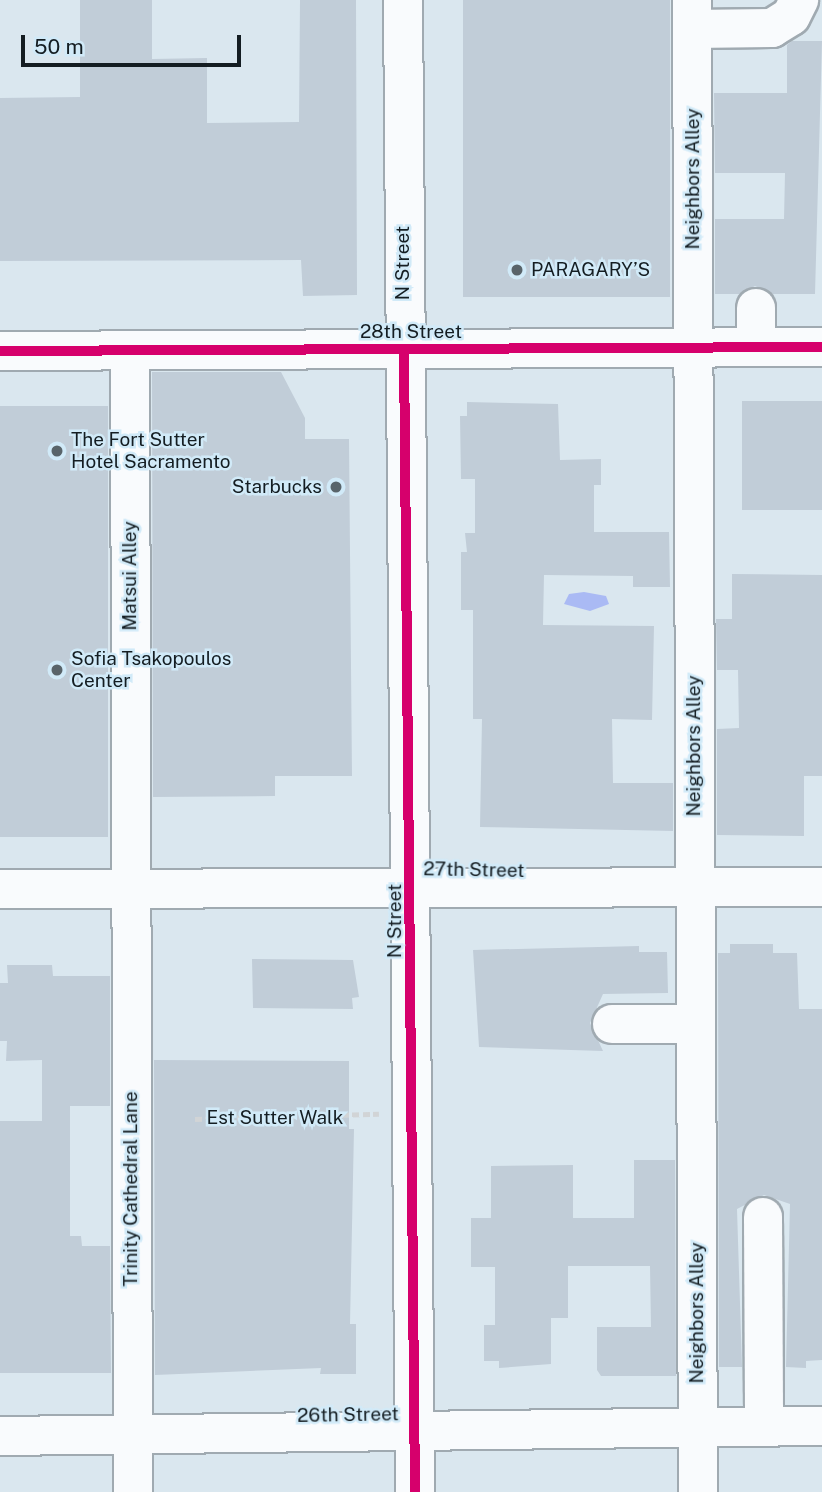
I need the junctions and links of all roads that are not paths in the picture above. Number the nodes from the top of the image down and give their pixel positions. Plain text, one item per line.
1 (403, 0) edge
2 (799, 0) edge
3 (692, 15) edge
4 (756, 308) dead end
5 (693, 347) junction
6 (756, 347) junction
7 (822, 347) edge
8 (404, 349) junction
9 (0, 351) edge
10 (130, 351) junction
11 (130, 886) junction
12 (412, 887) junction
13 (822, 887) edge
14 (694, 888) junction
15 (0, 889) edge
16 (612, 1024) dead end
17 (695, 1024) junction
18 (763, 1217) dead end
19 (698, 1426) junction
20 (764, 1426) junction
21 (822, 1426) edge
22 (415, 1431) junction
23 (134, 1434) junction
24 (0, 1436) edge
25 (133, 1492) edge
26 (415, 1492) edge
27 (698, 1492) edge

1 - 8 street, N Street
2 - 3 street
3 - 5 street, Neighbors Alley
4 - 6 street
5 - 6 street, 28th Street
5 - 8 street, 28th Street
5 - 14 street, Neighbors Alley
6 - 7 street, 28th Street
8 - 10 street, 28th Street
8 - 12 street, N Street
9 - 10 street, 28th Street
10 - 11 street, Matsui Alley
11 - 12 street, 27th Street
11 - 15 street, 27th Street
11 - 23 street, Trinity Cathedral Lane
12 - 14 street, 27th Street
12 - 22 street, N Street
13 - 14 street, 27th Street
14 - 17 street, Neighbors Alley
16 - 17 street
17 - 19 street, Neighbors Alley
18 - 20 street
19 - 20 street, 26th Street
19 - 22 street, 26th Street
19 - 27 street, Neighbors Alley
20 - 21 street, 26th Street
22 - 23 street, 26th Street
22 - 26 street, N Street
23 - 24 street, 26th Street
23 - 25 street, Trinity Cathedral Lane

